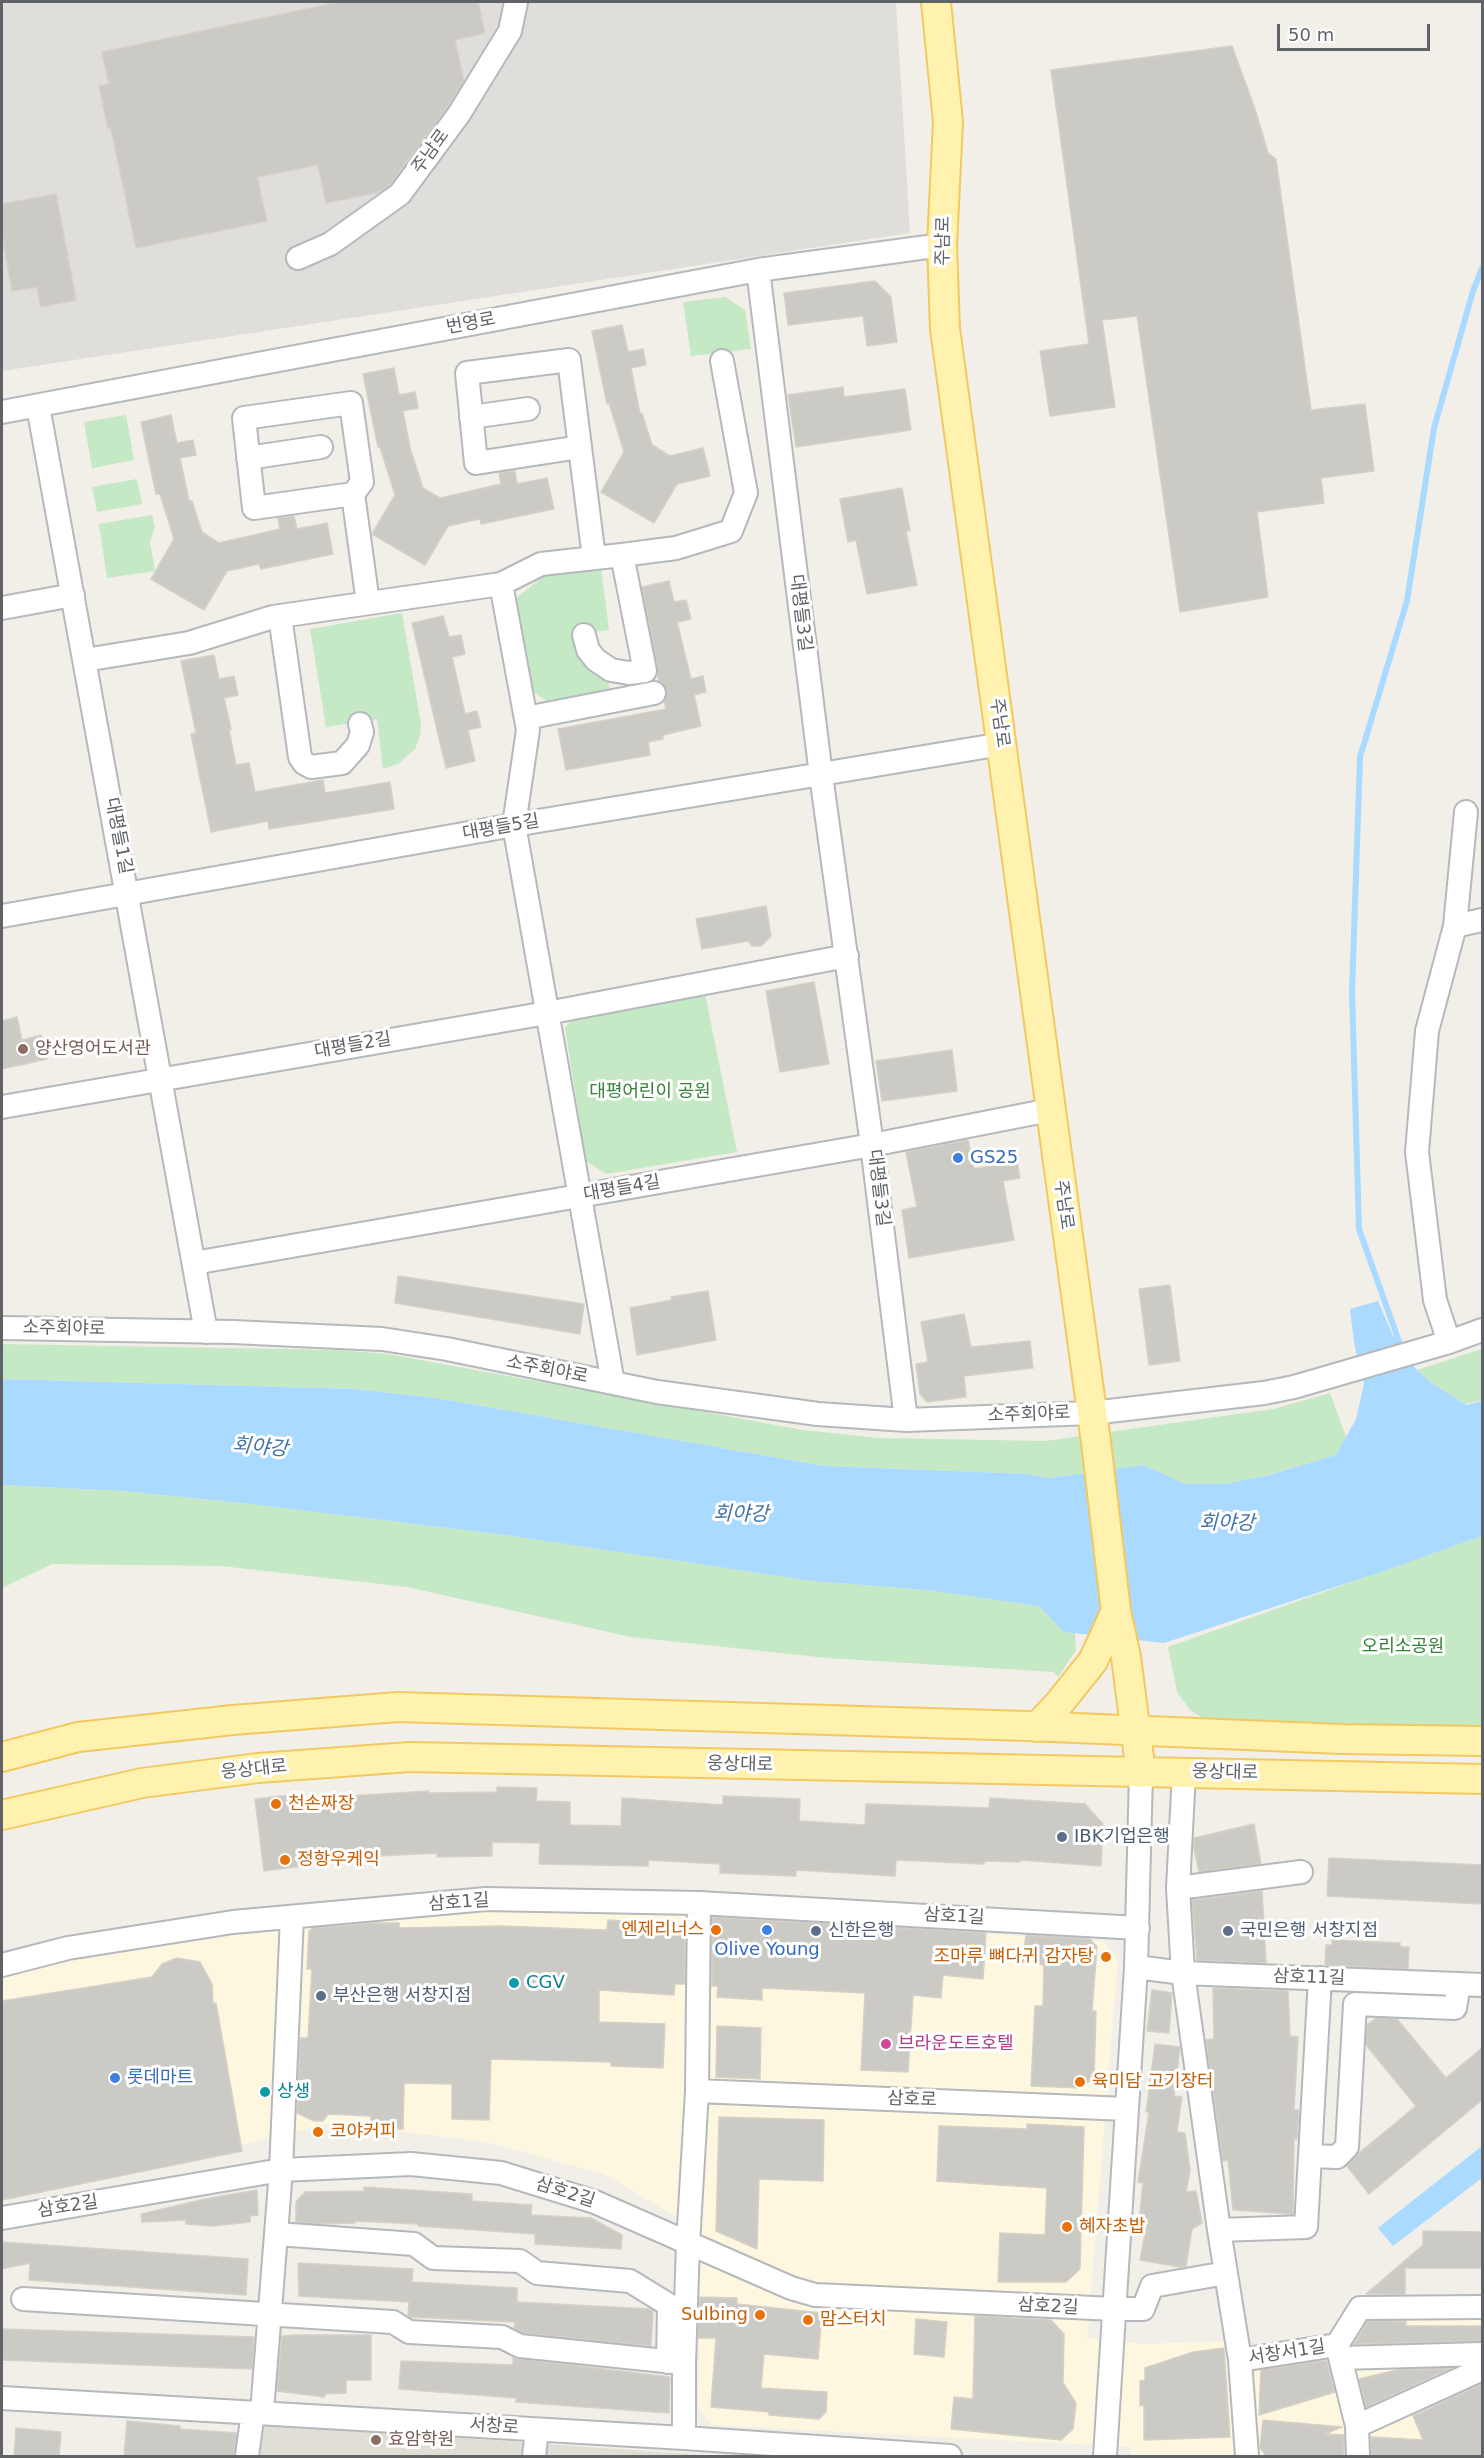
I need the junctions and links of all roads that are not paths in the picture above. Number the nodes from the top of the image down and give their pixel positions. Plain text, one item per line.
1 (516, 2) edge
2 (936, 2) edge
3 (942, 245) junction
4 (298, 258) dead end
5 (758, 270) junction
6 (722, 362) dead end
7 (38, 406) junction
8 (528, 409) dead end
9 (2, 412) edge
10 (471, 417) junction
11 (321, 447) dead end
12 (580, 447) junction
13 (248, 458) junction
14 (352, 494) junction
15 (622, 555) junction
16 (594, 558) junction
17 (501, 584) junction
18 (73, 595) junction
19 (368, 603) junction
20 (2, 608) edge
21 (280, 616) junction
22 (584, 635) dead end
23 (85, 660) junction
24 (654, 693) dead end
25 (526, 718) junction
26 (360, 724) dead end
27 (1002, 744) junction
28 (820, 775) junction
29 (1466, 812) dead end
30 (514, 825) junction
31 (128, 892) junction
32 (2, 916) edge
33 (1482, 920) edge
34 (1455, 926) junction
35 (847, 956) junction
36 (547, 1013) junction
37 (160, 1078) junction
38 (2, 1107) edge
39 (1050, 1110) junction
40 (872, 1145) junction
41 (580, 1196) junction
42 (194, 1263) junction
43 (2, 1328) edge
44 (1482, 1330) edge
45 (206, 1332) junction
46 (1444, 1343) junction
47 (613, 1383) junction
48 (1092, 1413) junction
49 (906, 1420) junction
50 (1116, 1611) junction
51 (1037, 1727) junction
52 (1136, 1732) junction
53 (1482, 1741) edge
54 (2, 1757) edge
55 (1184, 1772) junction
56 (1141, 1773) junction
57 (1482, 1779) edge
58 (2, 1815) edge
59 (1301, 1872) dead end
60 (1178, 1888) junction
61 (699, 1903) junction
62 (292, 1917) junction
63 (1138, 1928) junction
64 (2, 1965) edge
65 (1136, 1967) junction
66 (1184, 1972) junction
67 (1320, 1978) junction
68 (1459, 1984) junction
69 (1482, 1985) edge
70 (697, 2091) junction
71 (1127, 2109) junction
72 (1310, 2156) junction
73 (282, 2170) junction
74 (2, 2218) edge
75 (1219, 2230) junction
76 (277, 2234) junction
77 (688, 2244) junction
78 (1226, 2273) junction
79 (23, 2299) dead end
80 (1482, 2307) edge
81 (1115, 2309) junction
82 (270, 2313) junction
83 (1339, 2351) junction
84 (1482, 2354) edge
85 (1240, 2360) junction
86 (676, 2362) junction
87 (1482, 2369) edge
88 (2, 2398) edge
89 (257, 2412) junction
90 (1357, 2426) junction
91 (537, 2430) junction
92 (684, 2438) junction
93 (247, 2457) edge
94 (534, 2457) edge
95 (950, 2457) edge
96 (1105, 2457) edge
97 (1247, 2457) edge
98 (1358, 2457) edge

1 - 4 street, 주남로
2 - 3 main road, 주남로
3 - 5 street, 번영로
3 - 27 main road, 주남로
5 - 7 street, 번영로
5 - 28 street, 대평들3길
6 - 15 street
7 - 9 street, 번영로
7 - 18 street, 대평들1길
8 - 10 street
10 - 12 street
10 - 12 street
11 - 13 street
12 - 16 street
13 - 14 street
13 - 14 street
14 - 19 street
15 - 16 street
15 - 22 street
16 - 17 street
17 - 19 street
17 - 25 street
18 - 20 street
18 - 23 street, 대평들1길
19 - 21 street
21 - 23 street
21 - 26 street
23 - 31 street, 대평들1길
24 - 25 street
25 - 30 street
27 - 28 street, 대평들5길
27 - 39 main road, 주남로
28 - 30 street, 대평들5길
28 - 35 street, 대평들3길
29 - 34 street
30 - 31 street, 대평들5길
30 - 36 street
31 - 32 street, 대평들5길
31 - 37 street, 대평들1길
33 - 34 street
34 - 46 street
35 - 36 street
35 - 40 street, 대평들3길
36 - 37 street, 대평들2길
36 - 41 street
37 - 38 street
37 - 42 street, 대평들1길
39 - 40 street, 대평들4길
39 - 48 main road, 주남로
40 - 41 street, 대평들4길
40 - 49 street, 대평들3길
41 - 42 street, 대평들4길
41 - 47 street
42 - 45 street, 대평들1길
43 - 45 street, 소주회야로
44 - 46 street, 소주회야로
45 - 47 street, 소주회야로
46 - 48 street, 소주회야로
47 - 49 street, 소주회야로
48 - 49 street, 소주회야로
48 - 50 main road, 주남로
50 - 51 main road
50 - 52 main road, 주남로
51 - 52 main road, 웅상대로
51 - 54 main road, 웅상대로
52 - 53 main road, 웅상대로
52 - 56 main road, 주남로
55 - 56 main road, 웅상대로
55 - 57 main road, 웅상대로
55 - 60 street
56 - 58 main road, 웅상대로
56 - 63 street
59 - 60 street
60 - 66 street
61 - 62 street, 삼호1길
61 - 63 street, 삼호1길
61 - 70 street
62 - 64 street, 삼호1길
62 - 73 street
63 - 65 street
65 - 66 street, 삼호11길
65 - 71 street
66 - 67 street, 삼호11길
66 - 75 street
67 - 68 street, 삼호11길
67 - 72 street
68 - 69 street, 삼호11길
68 - 72 street
70 - 71 street, 삼호로
70 - 77 street
71 - 81 street
72 - 75 street
73 - 74 street, 삼호2길
73 - 76 street
73 - 77 street, 삼호2길
75 - 78 street
76 - 82 street
76 - 86 street
77 - 81 street, 삼호2길
77 - 86 street
78 - 81 street, 삼호2길
78 - 85 street
79 - 82 street
80 - 83 street, 서창서1길
81 - 96 street
82 - 86 street
82 - 89 street
83 - 84 street, 서창서1길
83 - 85 street, 서창서1길
83 - 90 street
85 - 97 street, 서창서1길
86 - 92 street
87 - 90 street
88 - 89 street, 서창로
89 - 91 street, 서창로
89 - 93 street
90 - 98 street
91 - 92 street, 서창로
91 - 94 street
92 - 95 street, 서창로

